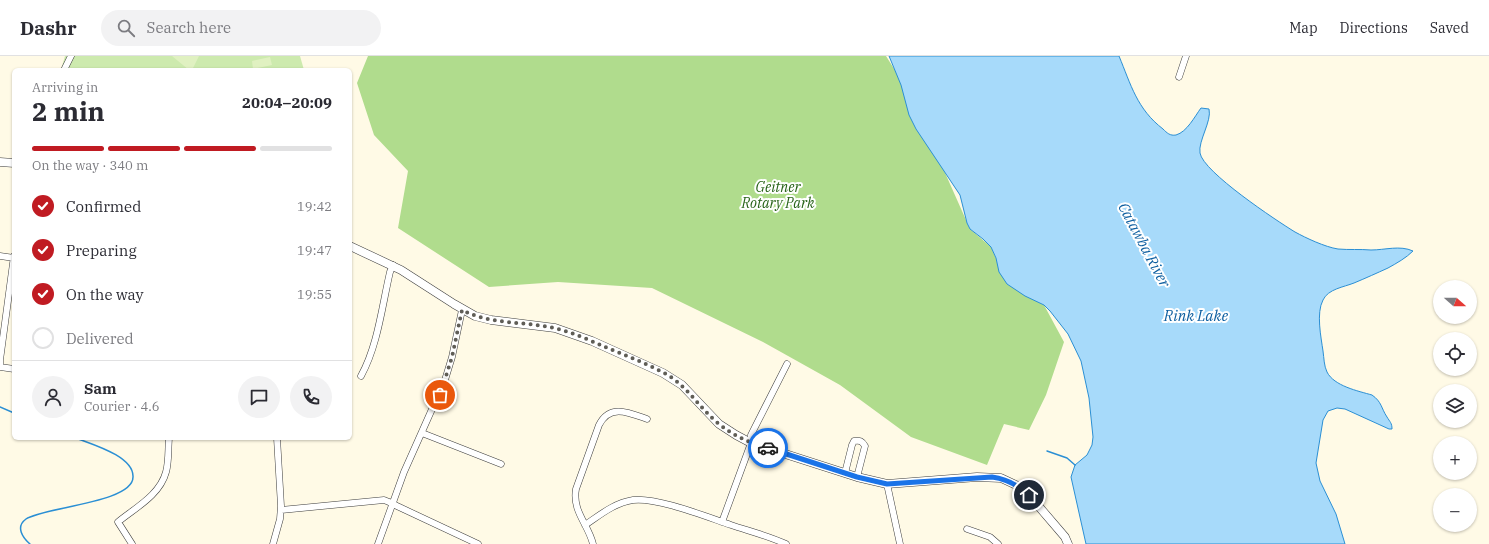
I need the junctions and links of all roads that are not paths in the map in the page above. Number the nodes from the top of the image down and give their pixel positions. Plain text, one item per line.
1 (71, 56) edge
2 (1186, 56) edge
3 (65, 68) edge
4 (1179, 77) dead end
5 (0, 162) edge
6 (12, 163) edge
7 (352, 247) edge
8 (0, 256) edge
9 (12, 257) edge
10 (393, 266) junction
11 (12, 268) edge
12 (462, 310) junction
13 (2, 321) edge
14 (0, 360) edge
15 (787, 364) dead end
16 (0, 367) edge
17 (12, 368) edge
18 (360, 376) dead end
19 (647, 419) dead end
20 (422, 433) junction
21 (169, 440) edge
22 (277, 440) edge
23 (751, 443) junction
24 (501, 464) dead end
25 (845, 473) junction
26 (857, 477) junction
27 (887, 484) junction
28 (393, 504) junction
29 (281, 510) junction
30 (722, 522) junction
31 (585, 525) junction
32 (967, 528) dead end
33 (132, 544) edge
34 (273, 544) edge
35 (378, 544) edge
36 (478, 544) edge
37 (593, 544) edge
38 (786, 544) edge
39 (900, 544) edge
40 (998, 544) edge
41 (1068, 544) edge

1 - 3 street
2 - 4 street
5 - 6 street
7 - 10 street
8 - 9 street
10 - 12 street
10 - 18 street
11 - 13 street
12 - 20 street
12 - 23 street
13 - 14 street
14 - 16 street
15 - 23 street
16 - 17 street
19 - 31 street
20 - 24 street
20 - 28 street
21 - 33 street
22 - 29 street
23 - 25 street
23 - 30 street
25 - 26 street
25 - 26 street
26 - 27 street
27 - 39 street
27 - 41 street
28 - 29 street
28 - 35 street
28 - 36 street
29 - 34 street
30 - 31 street
30 - 38 street
31 - 37 street
32 - 40 street

